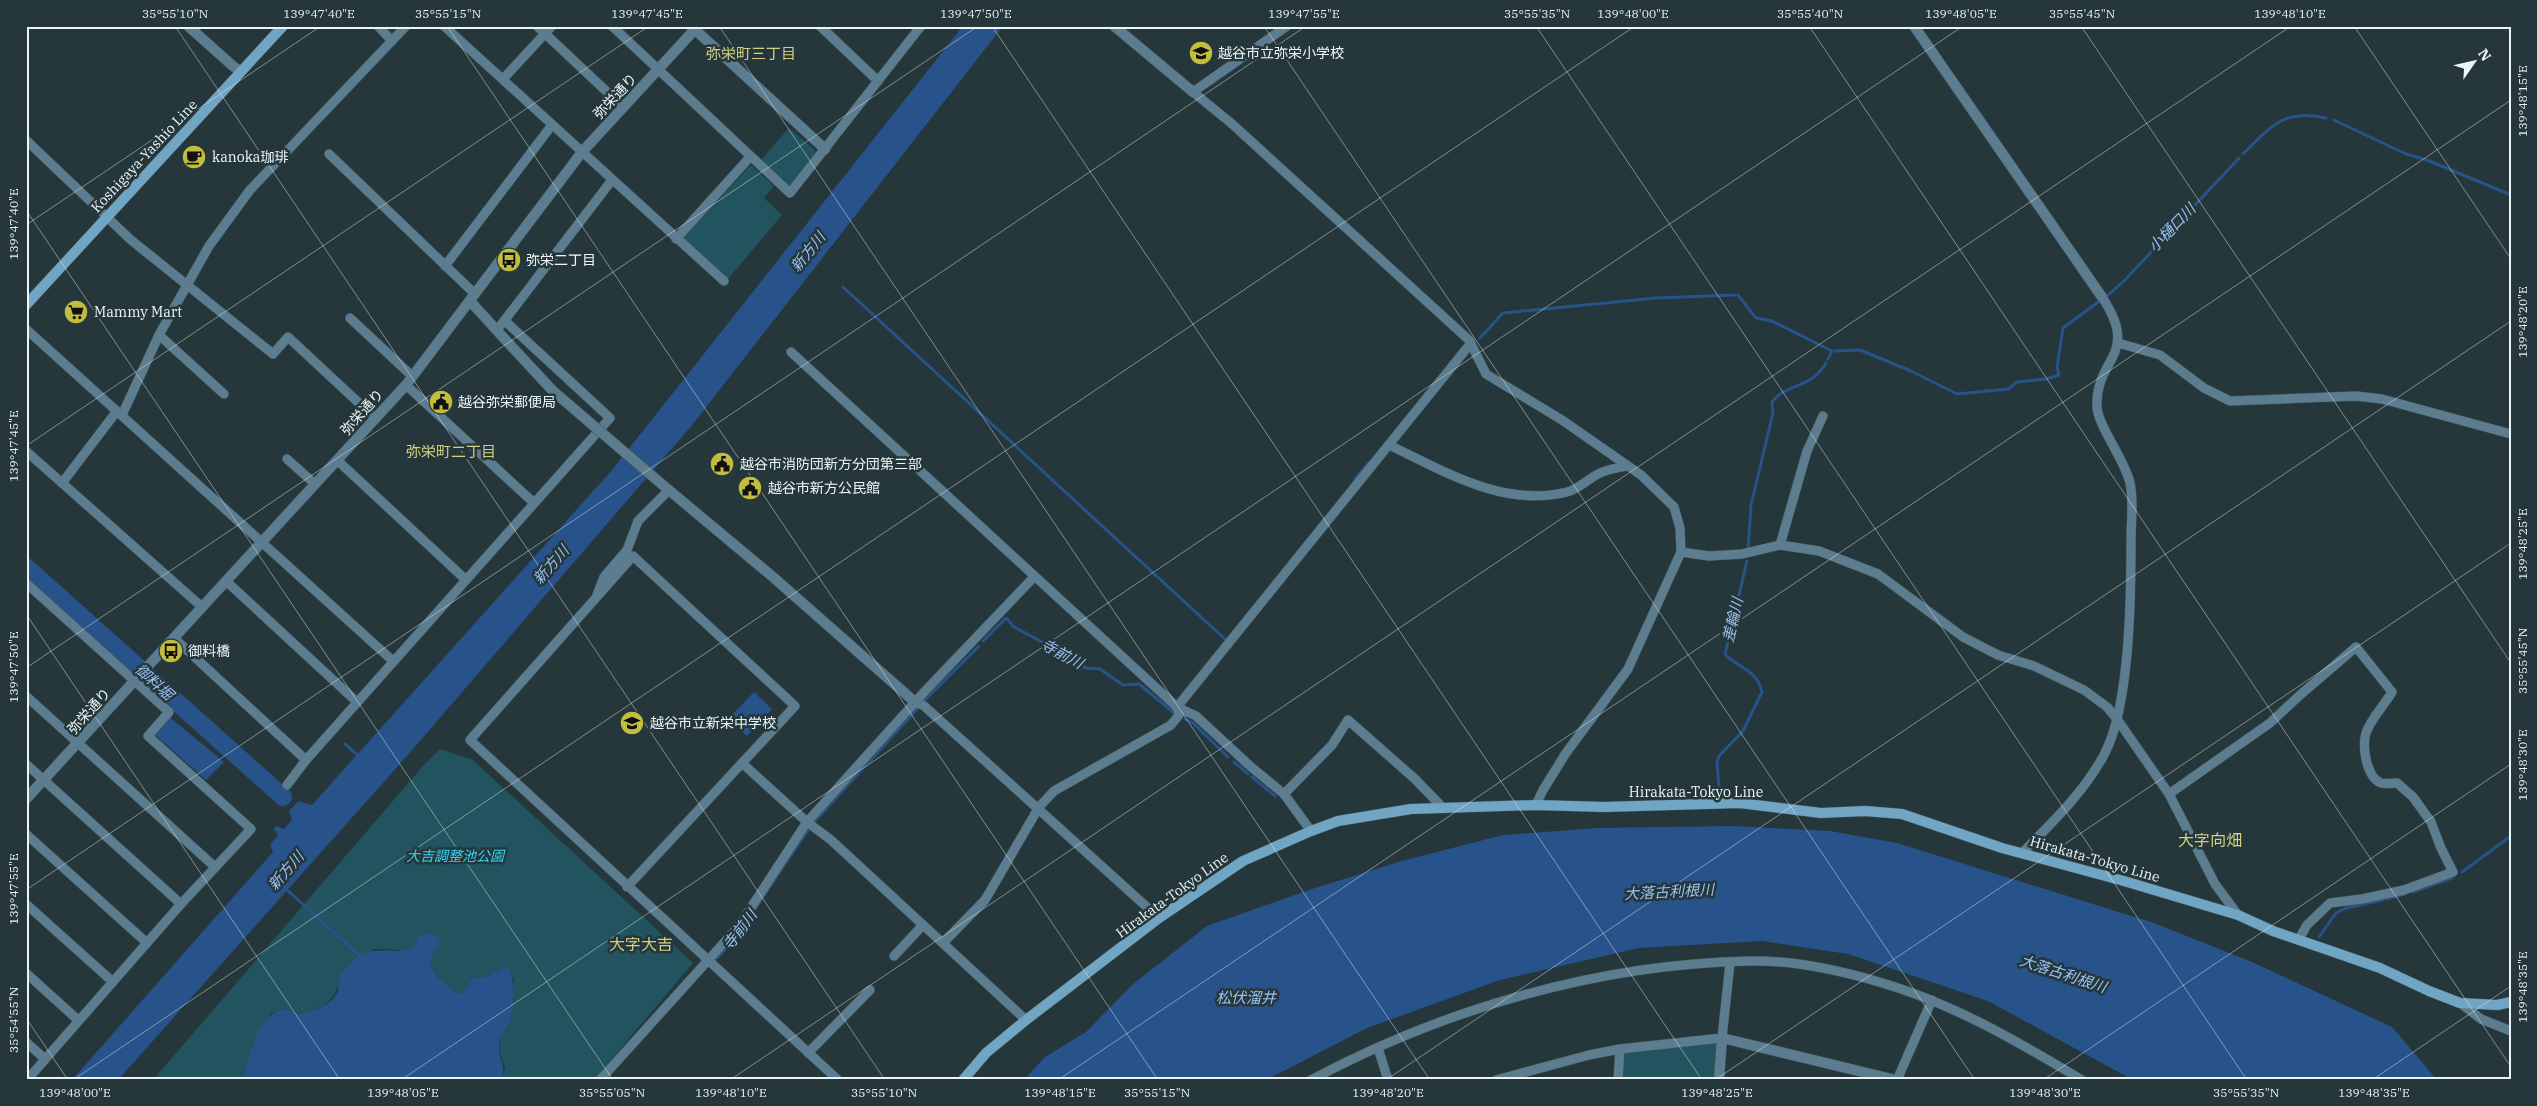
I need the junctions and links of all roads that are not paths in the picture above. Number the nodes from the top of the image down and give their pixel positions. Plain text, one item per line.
1 (188, 26) edge
2 (283, 26) edge
3 (378, 26) edge
4 (406, 26) edge
5 (444, 26) edge
6 (537, 26) edge
7 (552, 26) edge
8 (612, 26) edge
9 (820, 26) edge
10 (921, 26) edge
11 (1114, 26) edge
12 (1287, 26) edge
13 (1914, 26) edge
14 (694, 27) edge
15 (545, 34) junction
16 (392, 41) junction
17 (241, 70) junction
18 (658, 70) junction
19 (503, 80) junction
20 (878, 81) junction
21 (1193, 92) junction
22 (623, 107) junction
23 (552, 125) junction
24 (26, 140) edge
25 (825, 149) junction
26 (582, 152) junction
27 (329, 154) dead end
28 (750, 157) junction
29 (612, 180) junction
30 (107, 217) junction
31 (676, 239) junction
32 (445, 266) junction
33 (724, 281) dead end
34 (189, 286) junction
35 (473, 297) junction
36 (2102, 297) joint
37 (26, 305) edge
38 (350, 318) dead end
39 (505, 321) junction
40 (26, 329) edge
41 (499, 332) junction
42 (159, 336) junction
43 (1471, 343) junction
44 (2118, 344) junction
45 (791, 352) dead end
46 (412, 376) junction
47 (406, 385) junction
48 (224, 394) dead end
49 (120, 413) junction
50 (1823, 416) dead end
51 (375, 418) junction
52 (2511, 434) edge
53 (1389, 445) junction
54 (26, 451) edge
55 (287, 460) dead end
56 (338, 460) junction
57 (1626, 466) junction
58 (62, 483) junction
59 (315, 484) junction
60 (666, 488) junction
61 (534, 503) junction
62 (262, 542) junction
63 (1780, 545) junction
64 (1681, 552) junction
65 (1034, 577) junction
66 (465, 579) junction
67 (226, 580) junction
68 (26, 583) edge
69 (595, 598) junction
70 (202, 607) junction
71 (174, 638) junction
72 (393, 661) junction
73 (136, 680) junction
74 (26, 696) edge
75 (357, 702) junction
76 (916, 703) junction
77 (1177, 707) junction
78 (2117, 719) junction
79 (78, 743) junction
80 (306, 760) junction
81 (742, 763) junction
82 (26, 764) edge
83 (44, 780) junction
84 (287, 785) dead end
85 (1284, 794) junction
86 (2169, 794) junction
87 (26, 799) edge
88 (1536, 805) junction
89 (1039, 807) junction
90 (1443, 808) junction
91 (807, 822) junction
92 (1311, 830) junction
93 (26, 834) edge
94 (2023, 852) junction
95 (215, 867) junction
96 (627, 887) junction
97 (26, 904) edge
98 (180, 904) junction
99 (2238, 915) junction
100 (1159, 918) junction
101 (923, 924) junction
102 (2298, 938) junction
103 (943, 942) junction
104 (147, 943) junction
105 (894, 956) dead end
106 (708, 960) junction
107 (1730, 963) junction
108 (26, 973) edge
109 (113, 982) junction
110 (870, 990) dead end
111 (1932, 1000) junction
112 (2511, 1002) edge
113 (2460, 1003) junction
114 (78, 1020) junction
115 (1026, 1020) junction
116 (2511, 1031) edge
117 (1722, 1038) junction
118 (26, 1042) edge
119 (1378, 1048) junction
120 (1620, 1049) junction
121 (808, 1052) junction
122 (44, 1059) junction
123 (1520, 1077) edge
124 (27, 1080) edge
125 (600, 1080) edge
126 (838, 1080) edge
127 (963, 1080) edge
128 (1311, 1080) edge
129 (1388, 1080) edge
130 (1496, 1080) edge
131 (1618, 1080) edge
132 (1719, 1080) edge
133 (1896, 1080) edge
134 (2082, 1080) edge

1 - 17 street
2 - 17 main road, Koshigaya-Yashio Line
3 - 16 street
4 - 16 street
5 - 19 street
6 - 15 street
7 - 15 street
8 - 18 street
9 - 20 street
10 - 20 street
11 - 21 street
12 - 21 street
13 - 36 street
14 - 18 street, 弥栄通り
14 - 25 street
15 - 19 street
15 - 22 street
16 - 34 street
17 - 30 main road, Koshigaya-Yashio Line
18 - 22 street, 弥栄通り
18 - 28 street
19 - 23 street
20 - 25 street
21 - 43 street
22 - 26 street, 弥栄通り
23 - 26 street
23 - 32 street
24 - 30 street
25 - 28 street
26 - 29 street
26 - 35 street, 弥栄通り
27 - 32 street
28 - 31 street
29 - 31 street
29 - 39 street
30 - 34 street
30 - 37 main road, Koshigaya-Yashio Line
31 - 33 street
32 - 35 street
34 - 42 street
34 - 51 street
35 - 41 street
35 - 46 street, 弥栄通り
36 - 44 street
38 - 46 street
39 - 41 street
39 - 61 street
40 - 49 street
41 - 60 street, bridge
42 - 48 street
42 - 49 street
43 - 53 street
43 - 57 street
44 - 52 street
44 - 78 street
45 - 65 street
46 - 47 street, 弥栄通り
47 - 51 street, 弥栄通り
47 - 61 street
49 - 58 street
49 - 62 street
50 - 63 street
51 - 56 street, 弥栄通り
53 - 57 street
53 - 77 street
54 - 58 street
55 - 59 street
56 - 59 street, 弥栄通り
56 - 66 street
57 - 64 street
58 - 70 street
59 - 62 street, 弥栄通り
60 - 69 street
60 - 76 street
61 - 66 street
62 - 67 street, 弥栄通り
62 - 72 street
63 - 64 street
63 - 78 street
64 - 88 street
65 - 76 street
65 - 77 street
66 - 72 street
67 - 70 street, 弥栄通り
67 - 75 street
68 - 73 street
69 - 81 street
69 - 96 street
70 - 71 street, 弥栄通り
71 - 73 street, 弥栄通り
71 - 80 street
72 - 75 street
73 - 79 street, 弥栄通り
73 - 95 street
74 - 79 street
75 - 80 street
76 - 89 street
76 - 91 street
77 - 85 street
77 - 89 street
78 - 86 street
78 - 94 street
79 - 83 street, 弥栄通り
79 - 95 street
80 - 84 street
81 - 91 street
81 - 96 street
82 - 83 street
83 - 87 street, 弥栄通り
83 - 98 street
85 - 90 street
85 - 92 street
86 - 99 street
86 - 102 street
88 - 90 main road, Hirakata-Tokyo Line
88 - 94 main road, Hirakata-Tokyo Line
89 - 100 street
89 - 103 street
90 - 92 main road, Hirakata-Tokyo Line
91 - 101 street
91 - 106 street
92 - 100 main road, Hirakata-Tokyo Line
93 - 104 street
94 - 99 main road, Hirakata-Tokyo Line
95 - 98 street
96 - 106 street
97 - 109 street
98 - 104 street
99 - 102 main road, Hirakata-Tokyo Line
100 - 115 main road, Hirakata-Tokyo Line
101 - 103 street
101 - 105 street
102 - 113 main road, Hirakata-Tokyo Line
103 - 115 street
104 - 109 street
106 - 121 street
106 - 125 street
107 - 111 street
107 - 117 street
107 - 119 street
108 - 114 street
109 - 114 street
110 - 121 street
111 - 133 street
111 - 134 street
112 - 113 main road, Hirakata-Tokyo Line
113 - 116 street
114 - 122 street
115 - 127 main road, Hirakata-Tokyo Line
117 - 120 street
117 - 132 street
117 - 133 street
118 - 122 street
119 - 128 street
119 - 129 street
120 - 123 street
120 - 131 street
121 - 126 street
122 - 124 street
123 - 130 street

